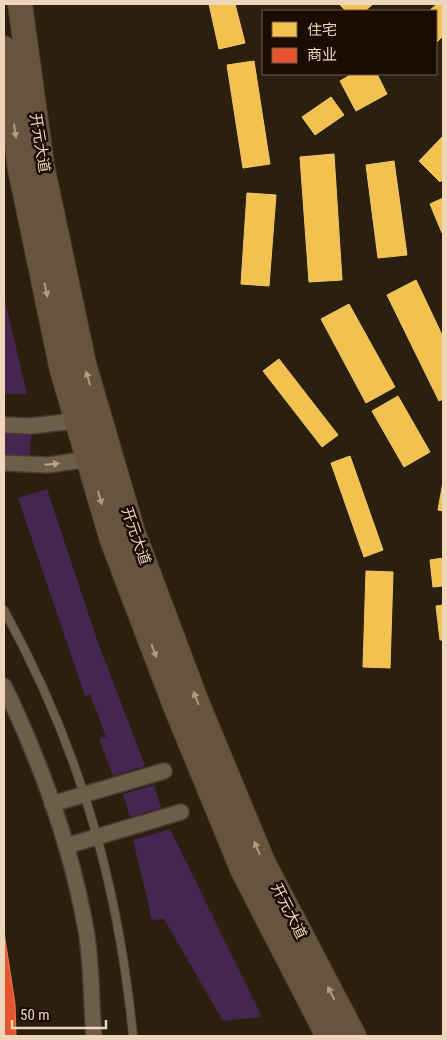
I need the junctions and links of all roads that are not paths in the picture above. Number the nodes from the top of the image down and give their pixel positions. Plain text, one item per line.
1 (20, 4) edge
2 (4, 48) edge
3 (89, 420) junction
4 (4, 425) edge
5 (100, 458) junction
6 (4, 463) edge
7 (4, 610) edge
8 (4, 686) edge
9 (164, 770) dead end
10 (85, 794) junction
11 (52, 804) junction
12 (181, 812) dead end
13 (98, 837) junction
14 (66, 846) junction
15 (94, 1036) edge
16 (133, 1036) edge
17 (326, 1036) edge
18 (354, 1036) edge

3 -> 1 main road, 开元大道
2 -> 3 main road, 开元大道
3 - 4 street
3 - 5 main road, 开元大道
6 -> 5 street
5 -> 17 main road, 开元大道
18 -> 5 main road, 开元大道
7 - 10 lane
8 - 11 street
9 - 10 street
10 - 11 street
10 - 13 lane
11 - 14 street
12 - 13 street
13 - 14 street
13 - 16 lane
14 - 15 street

